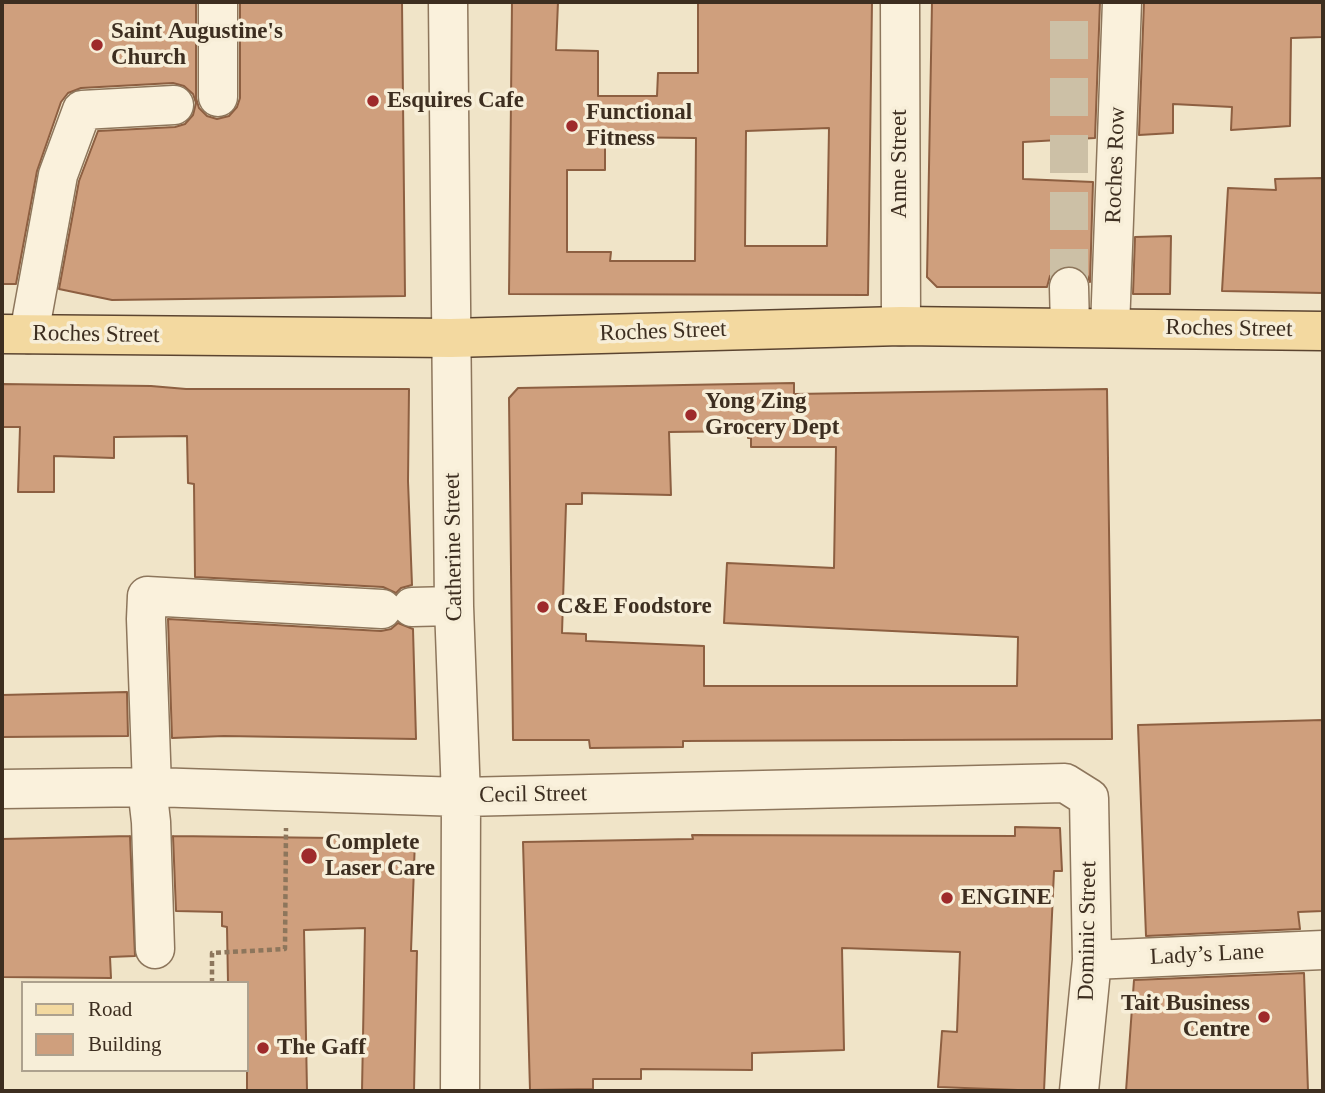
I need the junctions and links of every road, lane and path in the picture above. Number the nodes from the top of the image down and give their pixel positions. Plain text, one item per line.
1 (218, 2) edge
2 (448, 2) edge
3 (900, 2) edge
4 (1122, 2) edge
5 (218, 97) dead end
6 (174, 105) dead end
7 (1069, 287) tunnel mouth
8 (901, 326) junction
9 (1070, 327) junction
10 (1110, 328) junction
11 (1323, 331) edge
12 (15, 334) edge
13 (451, 338) junction
14 (454, 606) junction
15 (1065, 783) joint
16 (150, 787) junction
17 (2, 789) edge
18 (461, 797) junction
19 (286, 824) dead end
20 (155, 950) dead end
21 (1323, 950) edge
22 (1091, 960) junction
23 (212, 981) edge
24 (460, 1091) edge
25 (1079, 1091) edge

1 - 5 street
2 - 13 street, Catherine Street
3 - 8 street, Anne Street
4 - 10 street, Roches Row
6 - 12 street
7 - 9 street
8 - 9 main road, Roches Street
8 - 13 main road, Roches Street
9 - 10 main road, Roches Street
10 - 11 main road, Roches Street
12 - 13 main road, Roches Street
13 - 14 street, Catherine Street
14 - 16 street
14 - 18 street, Catherine Street
15 - 18 street, Cecil Street
15 - 22 street, Dominic Street
16 - 17 street, Cecil Street
16 - 18 street, Cecil Street
16 - 20 street
18 - 24 street, Catherine Street
19 - 23 path
21 - 22 street, Lady’s Lane
22 - 25 street, Dominic Street

